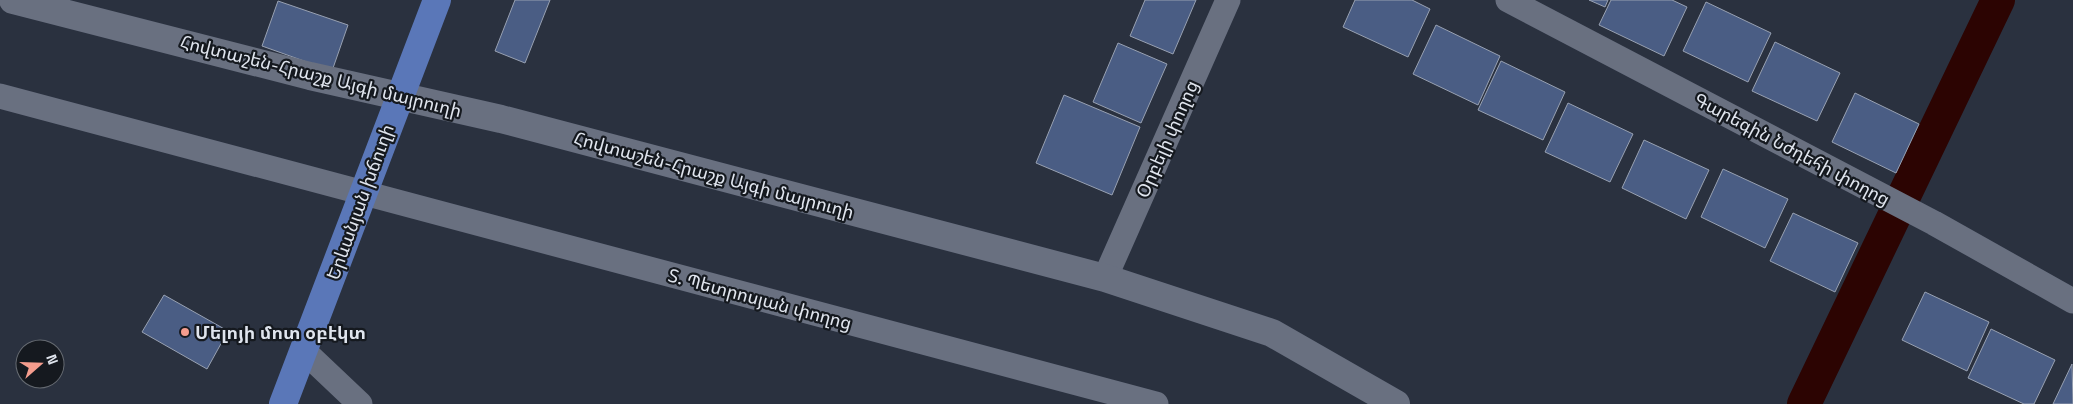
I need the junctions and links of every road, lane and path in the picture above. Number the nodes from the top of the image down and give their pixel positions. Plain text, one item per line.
1 (13, 0) edge
2 (437, 0) edge
3 (1228, 0) edge
4 (1508, 0) edge
5 (0, 96) edge
6 (399, 96) junction
7 (363, 193) junction
8 (1106, 278) junction
9 (2073, 301) edge
10 (304, 352) junction
11 (283, 404) edge
12 (360, 404) edge
13 (1156, 404) edge
14 (1396, 404) edge

1 - 6 street, Հովտաշեն-Հրաշք Այգի մայրուղի
2 - 6 main road, Երևանյան խճուղի
3 - 8 street, Օրբելի փողոց
4 - 9 street, Գարեգին Նժդեհի փողոց
5 - 7 street, Տ. Պետրոսյան փողոց
6 - 7 main road, Երևանյան խճուղի
6 - 8 street, Հովտաշեն-Հրաշք Այգի մայրուղի
7 - 10 main road, Երևանյան խճուղի
7 - 13 street, Տ. Պետրոսյան փողոց
8 - 14 street, Հովտաշեն-Հրաշք Այգի մայրուղի
10 - 11 main road, Երևանյան խճուղի
10 - 12 street

